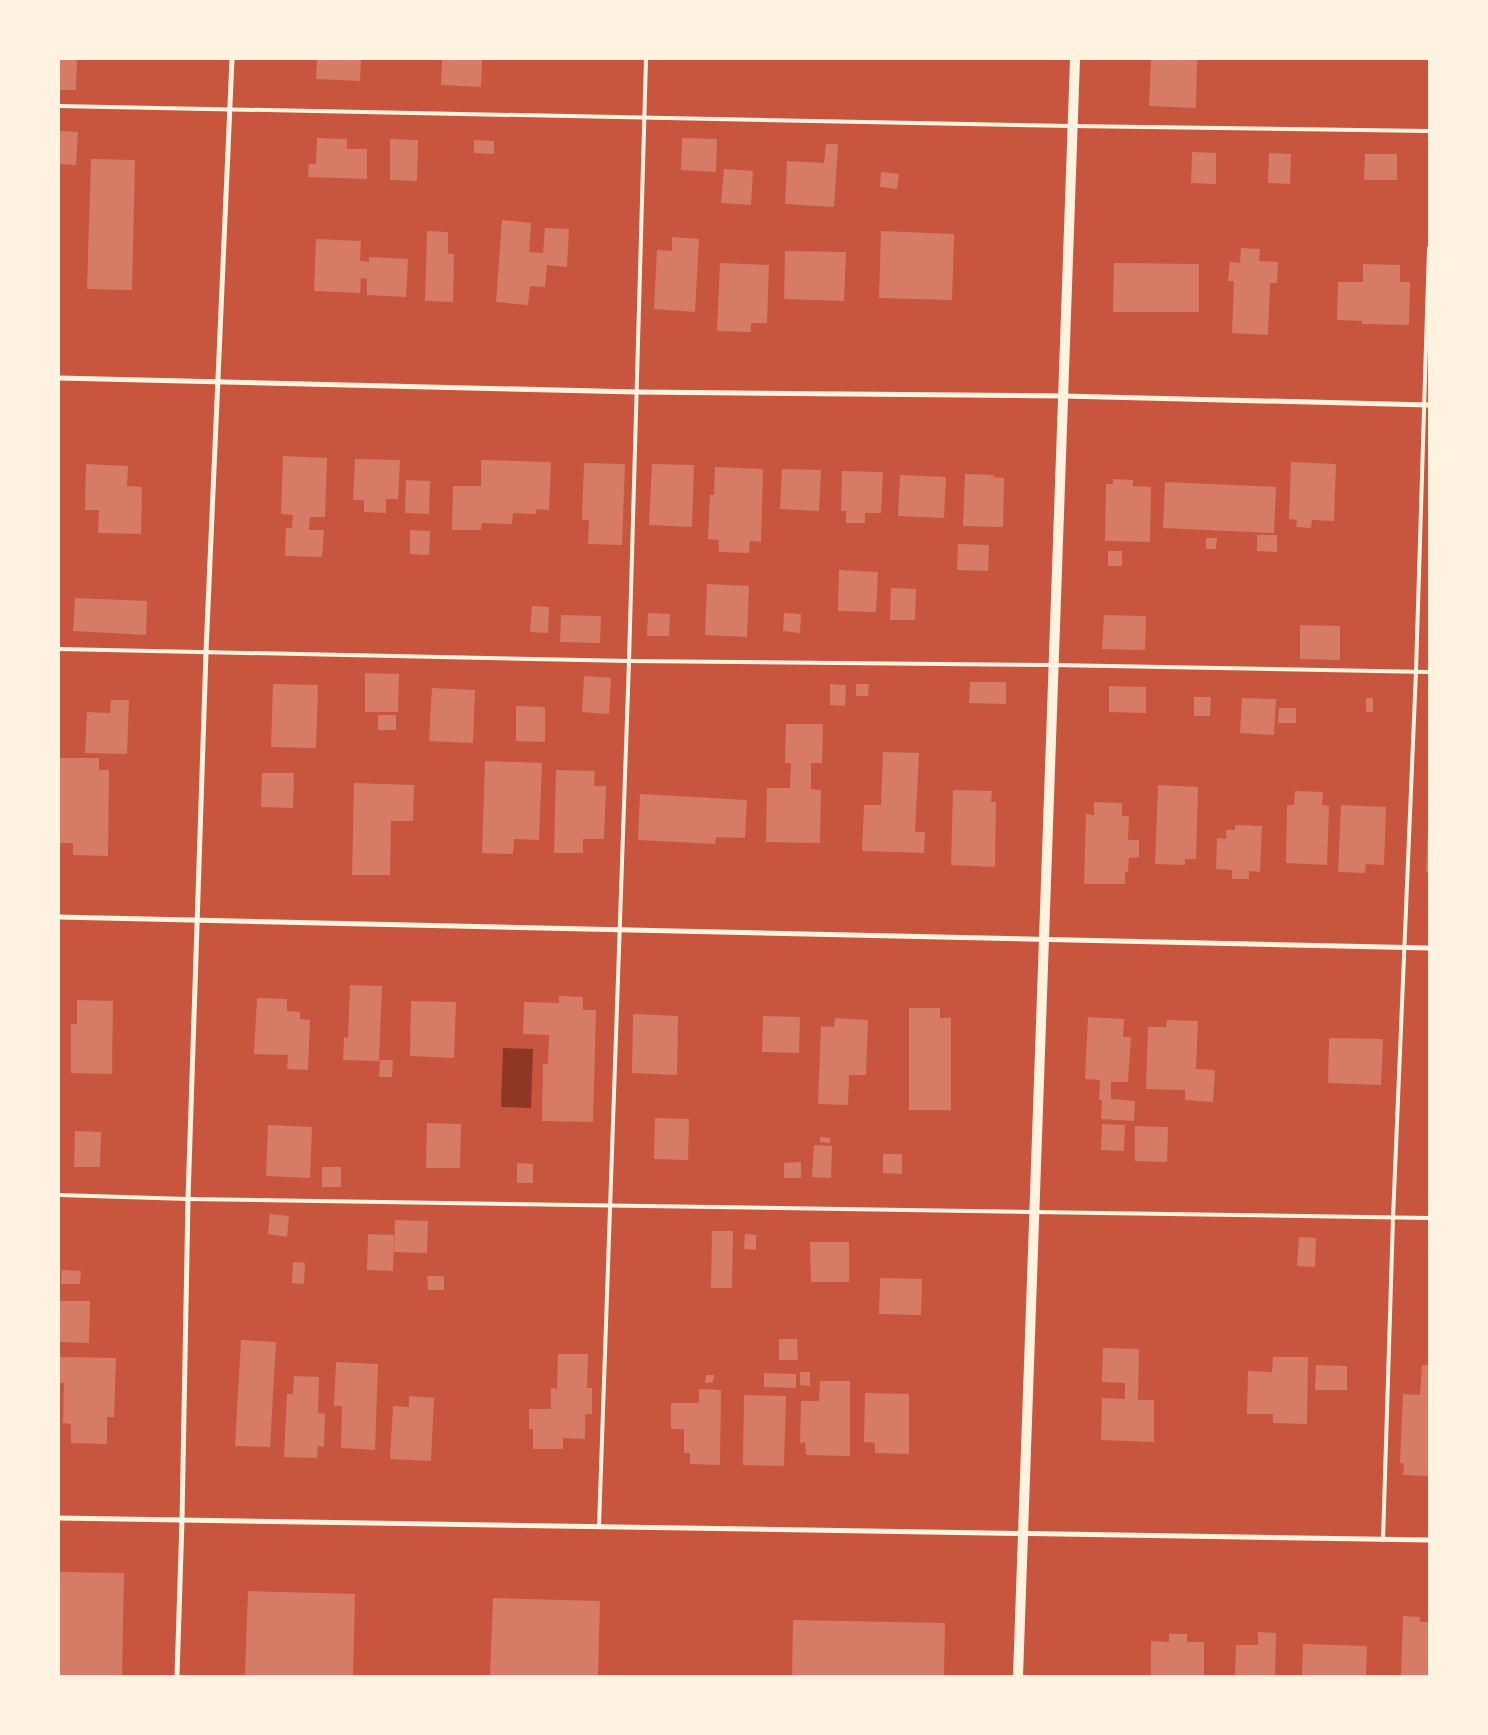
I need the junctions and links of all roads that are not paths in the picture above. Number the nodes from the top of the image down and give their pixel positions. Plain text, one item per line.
1 (232, 59) edge
2 (646, 59) edge
3 (1075, 59) edge
4 (59, 106) edge
5 (230, 109) junction
6 (643, 117) junction
7 (1072, 126) junction
8 (1429, 131) edge
9 (1429, 248) edge
10 (59, 378) edge
11 (217, 382) junction
12 (637, 392) junction
13 (1064, 396) junction
14 (1426, 405) edge
15 (59, 649) edge
16 (206, 652) junction
17 (629, 661) junction
18 (1054, 665) junction
19 (1416, 672) junction
20 (1429, 672) edge
21 (59, 917) edge
22 (197, 919) junction
23 (619, 931) junction
24 (1044, 939) junction
25 (1405, 948) junction
26 (1429, 948) edge
27 (59, 1195) edge
28 (188, 1199) junction
29 (610, 1205) junction
30 (1034, 1212) junction
31 (1393, 1218) junction
32 (1429, 1218) edge
33 (59, 1518) edge
34 (182, 1520) junction
35 (598, 1526) junction
36 (1022, 1534) junction
37 (1383, 1540) junction
38 (1429, 1540) edge
39 (177, 1676) edge
40 (1018, 1676) edge

1 - 5 street
2 - 6 lane
3 - 7 main road
4 - 5 lane
5 - 6 lane
5 - 11 street
6 - 7 lane
6 - 12 lane
7 - 8 lane
7 - 13 main road
9 - 14 lane
10 - 11 street
11 - 12 street
11 - 16 street
12 - 13 street
12 - 17 lane
13 - 14 street
13 - 18 main road
14 - 19 lane
15 - 16 lane
16 - 17 lane
16 - 22 street
17 - 18 lane
17 - 23 lane
18 - 19 lane
18 - 24 main road
19 - 20 lane
19 - 25 lane
21 - 22 street
22 - 23 street
22 - 28 street
23 - 24 street
23 - 29 lane
24 - 25 street
24 - 30 main road
25 - 26 street
25 - 31 lane
27 - 28 lane
28 - 29 lane
28 - 34 street
29 - 30 lane
29 - 35 lane
30 - 31 lane
30 - 36 main road
31 - 32 lane
31 - 37 lane
33 - 34 street
34 - 35 street
34 - 39 street
35 - 36 street
36 - 37 street
36 - 40 main road
37 - 38 street

